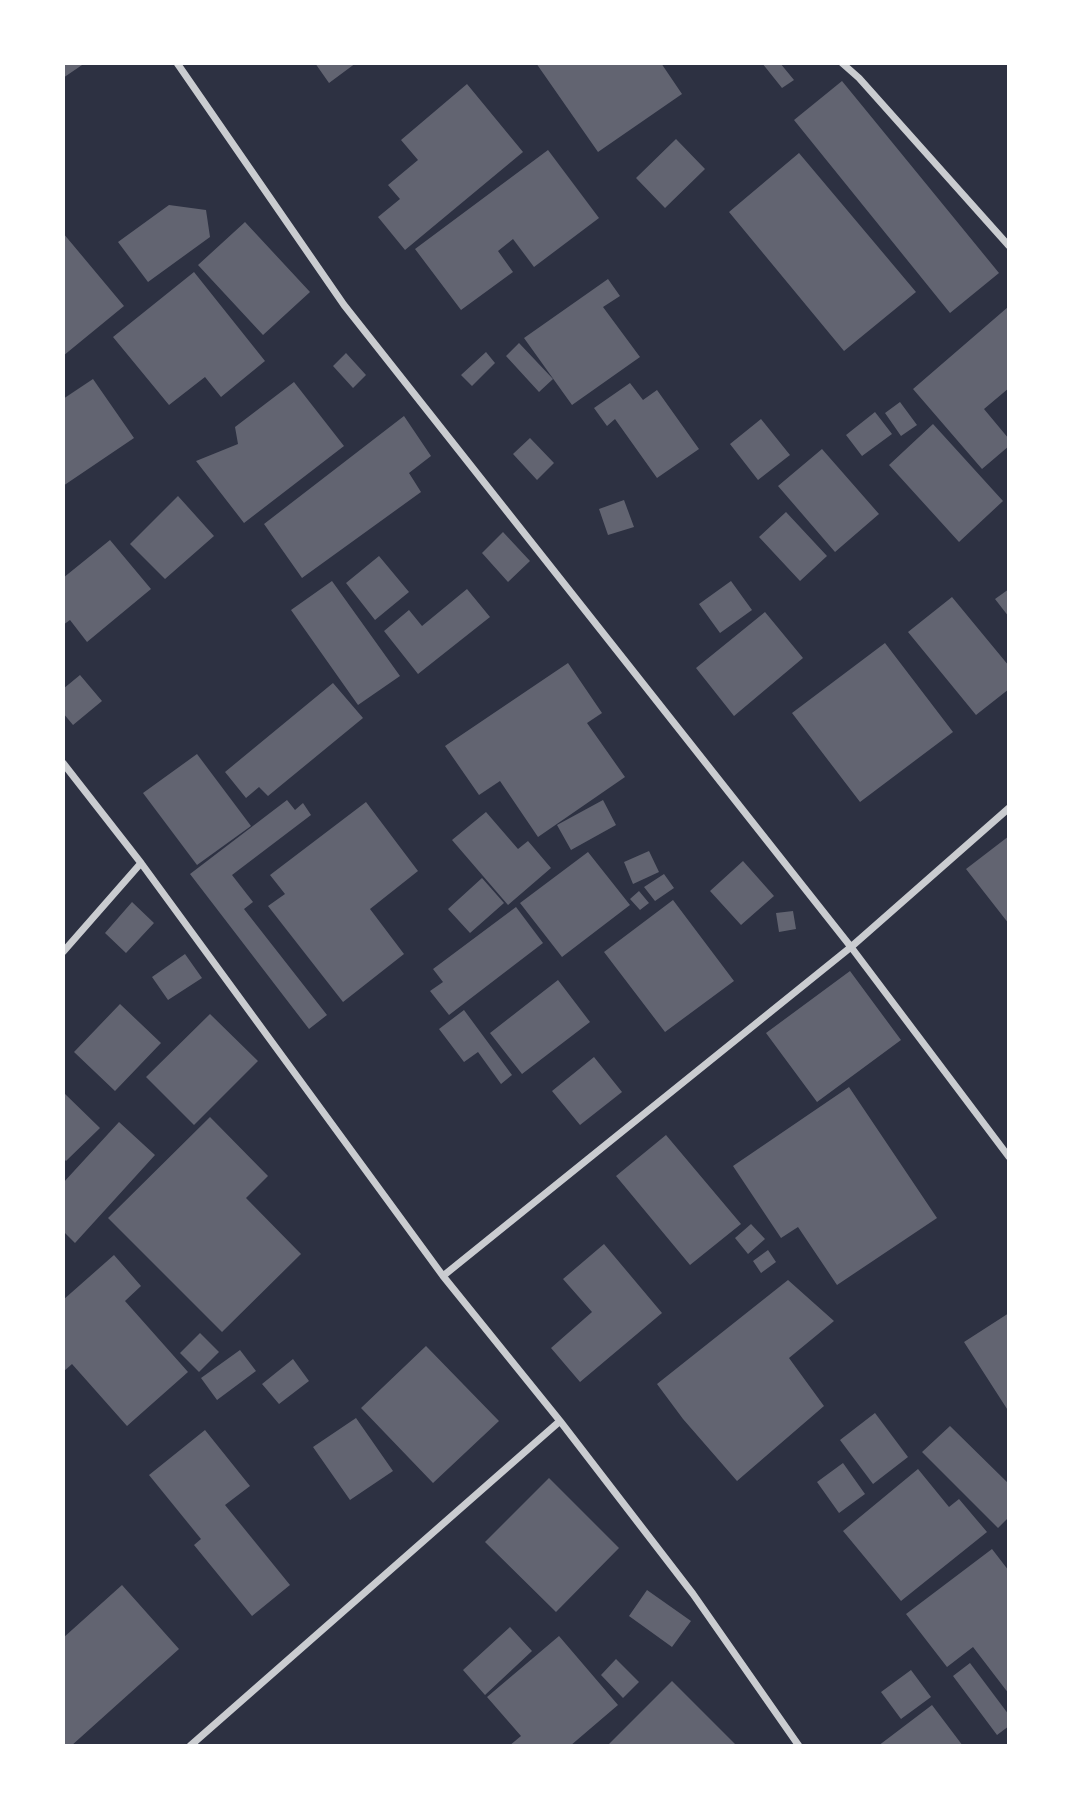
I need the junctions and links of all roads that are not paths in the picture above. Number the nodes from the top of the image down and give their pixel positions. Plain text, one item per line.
1 (177, 63) edge
2 (842, 63) edge
3 (1009, 246) edge
4 (63, 763) edge
5 (1009, 808) edge
6 (141, 863) junction
7 (851, 947) junction
8 (63, 952) edge
9 (1009, 1157) edge
10 (443, 1276) junction
11 (560, 1421) junction
12 (190, 1746) edge
13 (799, 1746) edge

1 - 7 street
2 - 3 street
4 - 6 street
5 - 7 street
6 - 8 street
6 - 10 street
7 - 9 street
7 - 10 street
10 - 11 street
11 - 12 street
11 - 13 street

